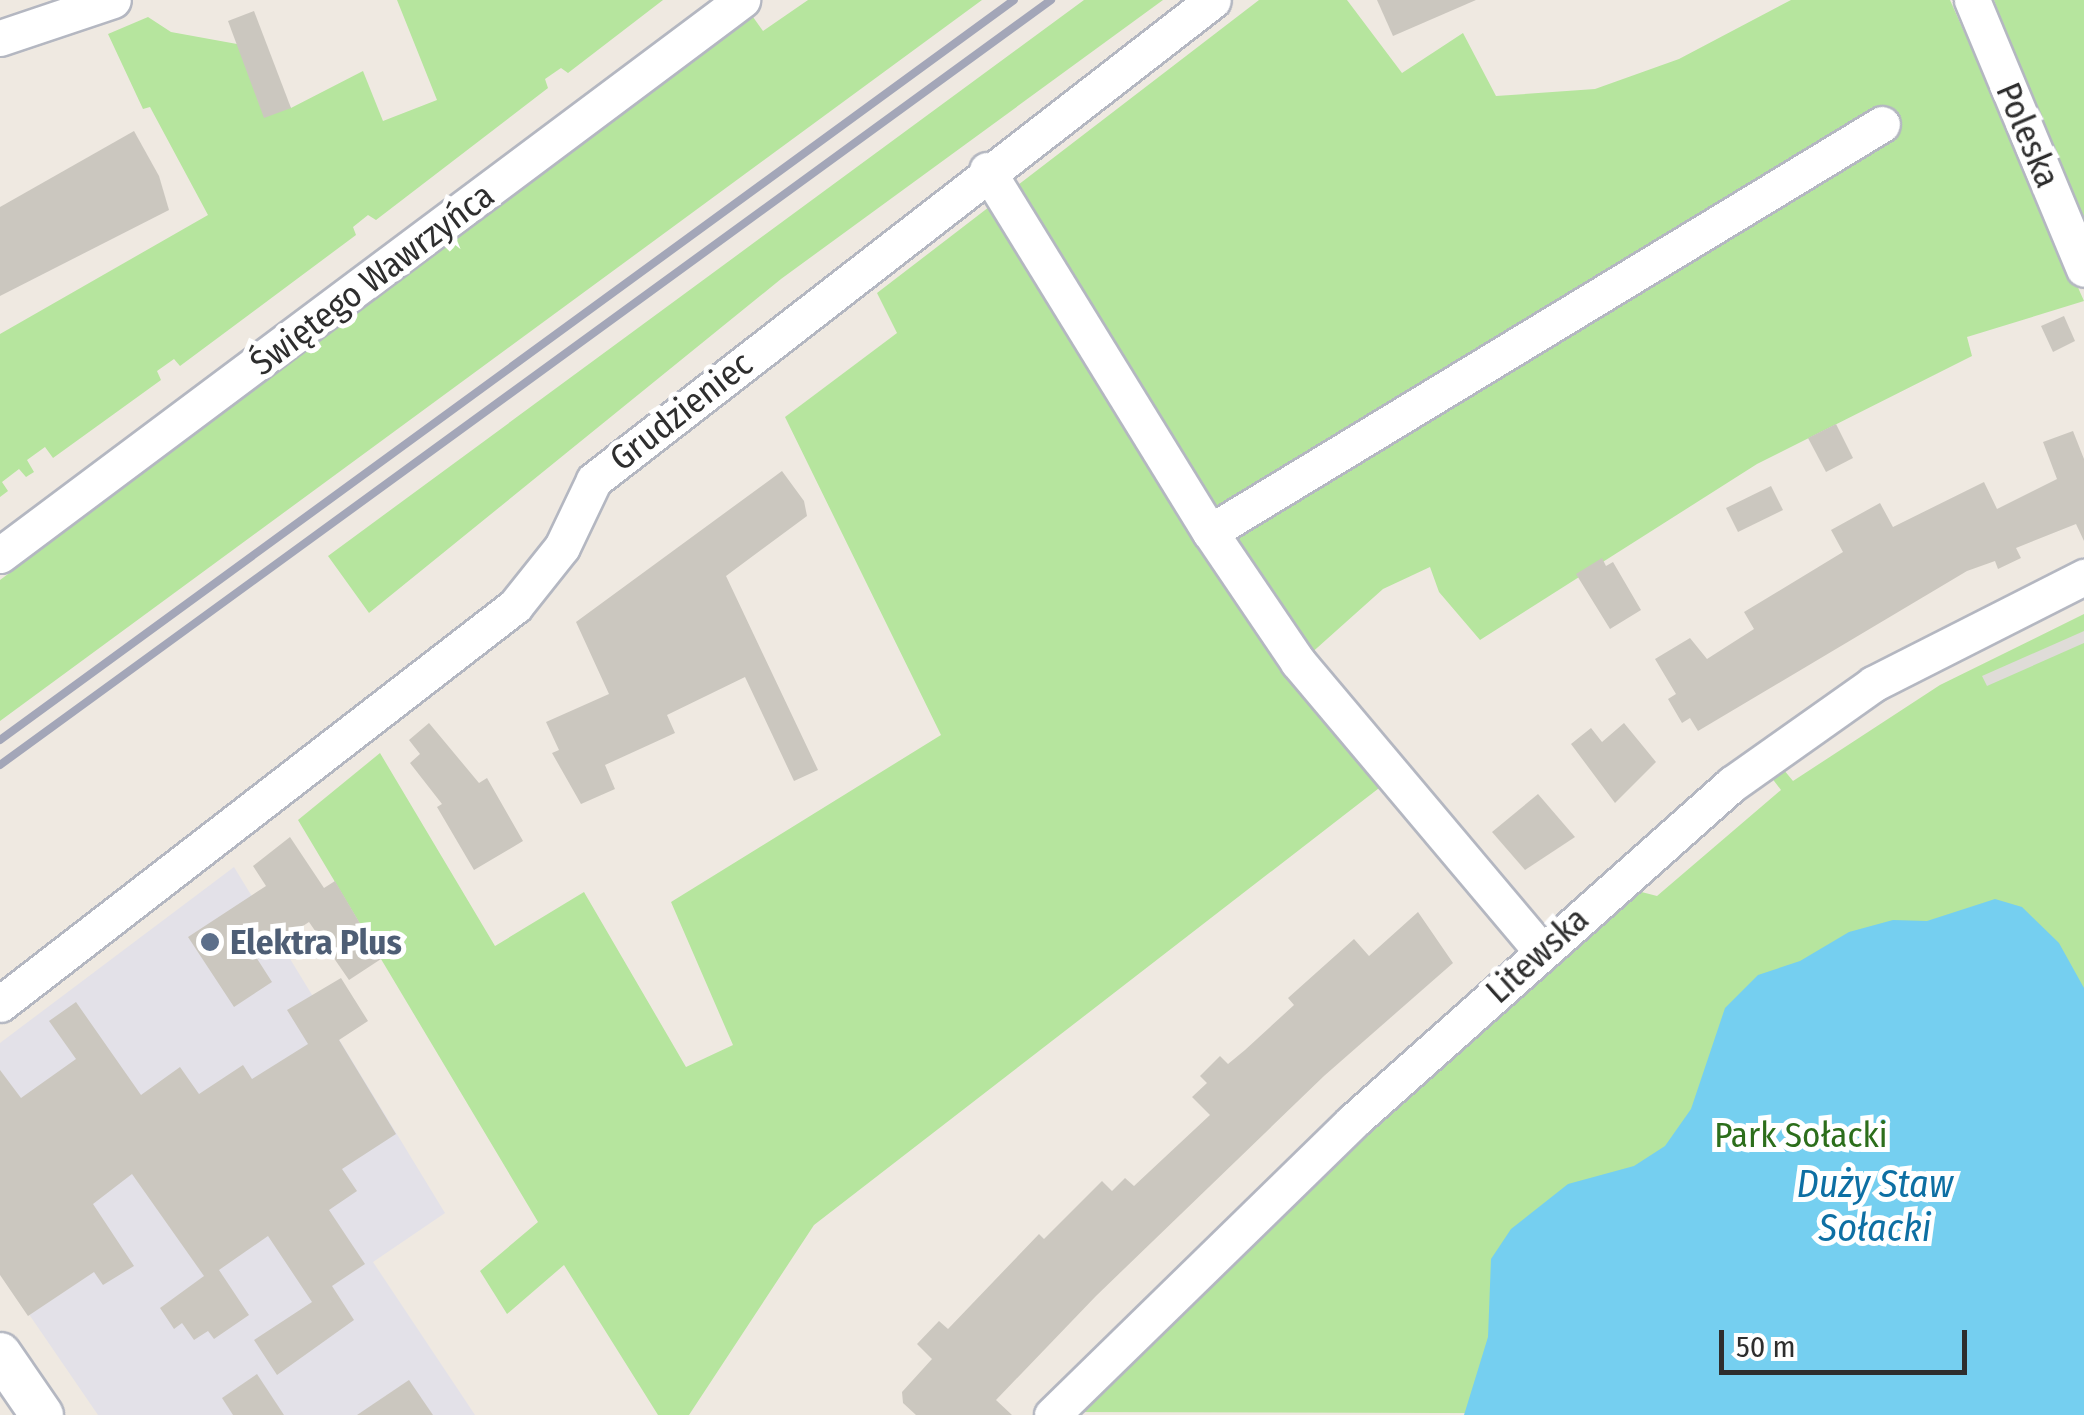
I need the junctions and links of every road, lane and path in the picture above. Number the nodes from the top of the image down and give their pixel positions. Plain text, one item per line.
1 (113, 0) edge
2 (742, 0) edge
3 (1213, 0) edge
4 (1972, 0) edge
5 (0, 38) edge
6 (1882, 124) dead end
7 (988, 170) junction
8 (2084, 270) edge
9 (1210, 532) junction
10 (0, 555) edge
11 (2084, 577) edge
12 (1541, 951) junction
13 (0, 1004) edge
14 (0, 1354) edge
15 (42, 1415) edge
16 (1052, 1415) edge

1 - 5 street
2 - 10 street, Świętego Wawrzyńca
3 - 7 street, Grudzieniec
4 - 8 street, Poleska
6 - 9 street
7 - 9 street
7 - 13 street, Grudzieniec
9 - 12 street
11 - 12 street, Litewska
12 - 16 street, Litewska
14 - 15 street

